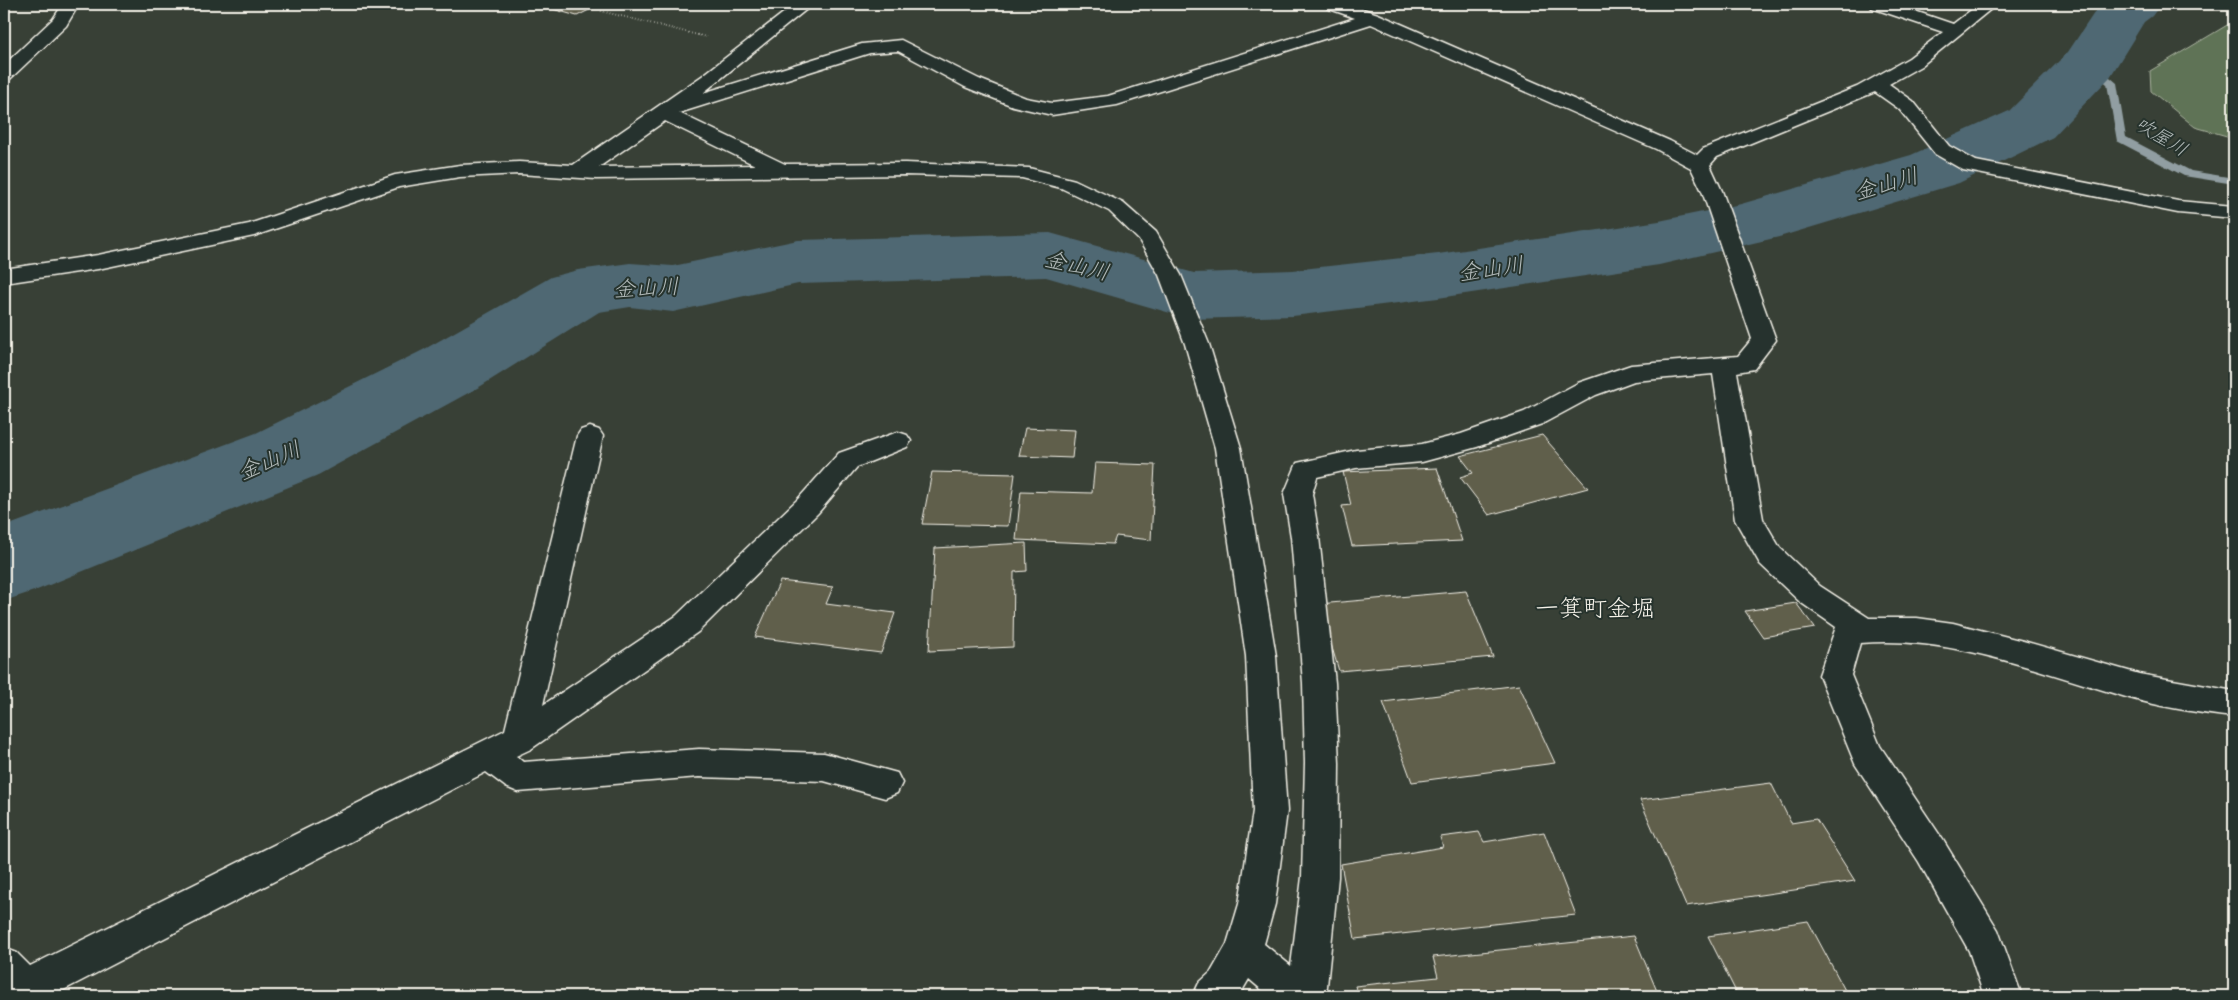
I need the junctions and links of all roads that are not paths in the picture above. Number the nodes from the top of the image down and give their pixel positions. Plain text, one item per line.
1 (71, 4) edge
2 (805, 4) edge
3 (1333, 4) edge
4 (1878, 4) edge
5 (1989, 4) edge
6 (1372, 18) junction
7 (1956, 30) junction
8 (4, 75) edge
9 (1876, 84) junction
10 (662, 112) junction
11 (1699, 164) junction
12 (782, 171) junction
13 (577, 172) junction
14 (2234, 212) edge
15 (4, 276) edge
16 (1724, 366) junction
17 (590, 436) dead end
18 (898, 441) dead end
19 (1862, 629) junction
20 (2234, 704) edge
21 (519, 739) junction
22 (487, 754) junction
23 (884, 783) dead end
24 (1244, 951) junction
25 (18, 987) edge
26 (1212, 996) edge
27 (1298, 996) edge
28 (1307, 996) edge
29 (2003, 996) edge

1 - 8 street
2 - 10 street
3 - 6 street
4 - 7 street
5 - 7 street
6 - 10 street
6 - 11 street
7 - 9 street
9 - 11 street
9 - 14 street
10 - 12 street
10 - 13 street
11 - 16 street
12 - 13 street
12 - 24 street
13 - 15 street
16 - 19 street
16 - 28 street
17 - 21 street
18 - 21 street
19 - 20 street
19 - 29 street
21 - 22 street
22 - 23 street
22 - 25 street
24 - 26 street
24 - 27 street

